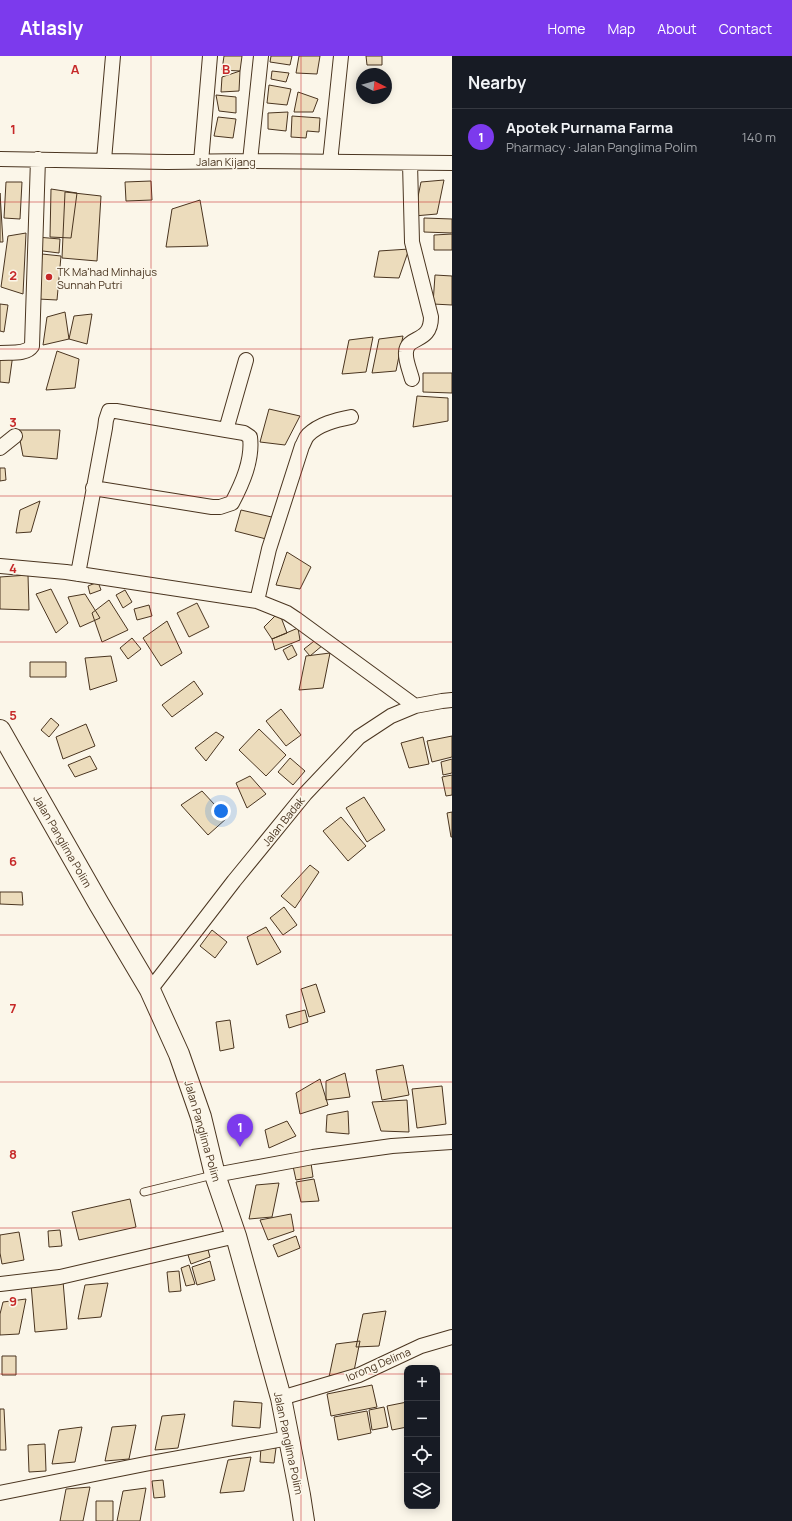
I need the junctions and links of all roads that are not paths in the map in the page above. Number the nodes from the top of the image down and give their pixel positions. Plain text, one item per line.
1 (113, 56) edge
2 (210, 56) edge
3 (261, 56) edge
4 (341, 56) edge
5 (0, 159) edge
6 (38, 159) junction
7 (104, 160) junction
8 (250, 161) junction
9 (200, 162) junction
10 (330, 162) junction
11 (410, 163) junction
12 (452, 163) edge
13 (0, 353) edge
14 (246, 360) dead end
15 (412, 379) dead end
16 (351, 417) dead end
17 (226, 430) junction
18 (15, 436) dead end
19 (0, 448) edge
20 (93, 488) junction
21 (0, 566) edge
22 (78, 574) junction
23 (257, 601) junction
24 (452, 700) edge
25 (415, 706) junction
26 (0, 730) edge
27 (5, 750) edge
28 (150, 990) junction
29 (452, 1142) edge
30 (215, 1175) junction
31 (144, 1192) dead end
32 (236, 1236) junction
33 (0, 1284) edge
34 (452, 1338) edge
35 (281, 1398) junction
36 (289, 1438) junction
37 (0, 1493) edge
38 (304, 1521) edge

1 - 7 street
2 - 9 street
3 - 8 street
4 - 10 street
5 - 6 street, Jalan Kijang
6 - 7 street, Jalan Kijang
6 - 13 street
7 - 9 street, Jalan Kijang
8 - 9 street, Jalan Kijang
8 - 10 street, Jalan Kijang
10 - 11 street, Jalan Kijang
11 - 12 street, Jalan Kijang
11 - 15 street
14 - 17 street
16 - 23 street
17 - 20 street
17 - 20 street
18 - 19 street
20 - 22 street
21 - 22 street
22 - 23 street
23 - 25 street
24 - 25 street, Jalan Badak
25 - 28 street, Jalan Badak
26 - 27 street, Jalan Panglima Polim
27 - 28 street, Jalan Panglima Polim
28 - 30 street, Jalan Panglima Polim
29 - 30 street
30 - 31 lane
30 - 32 street, Jalan Panglima Polim
32 - 33 street
32 - 35 street, Jalan Panglima Polim
34 - 35 street, lorong Delima
35 - 36 street, Jalan Panglima Polim
36 - 37 street
36 - 38 street, Jalan Panglima Polim

